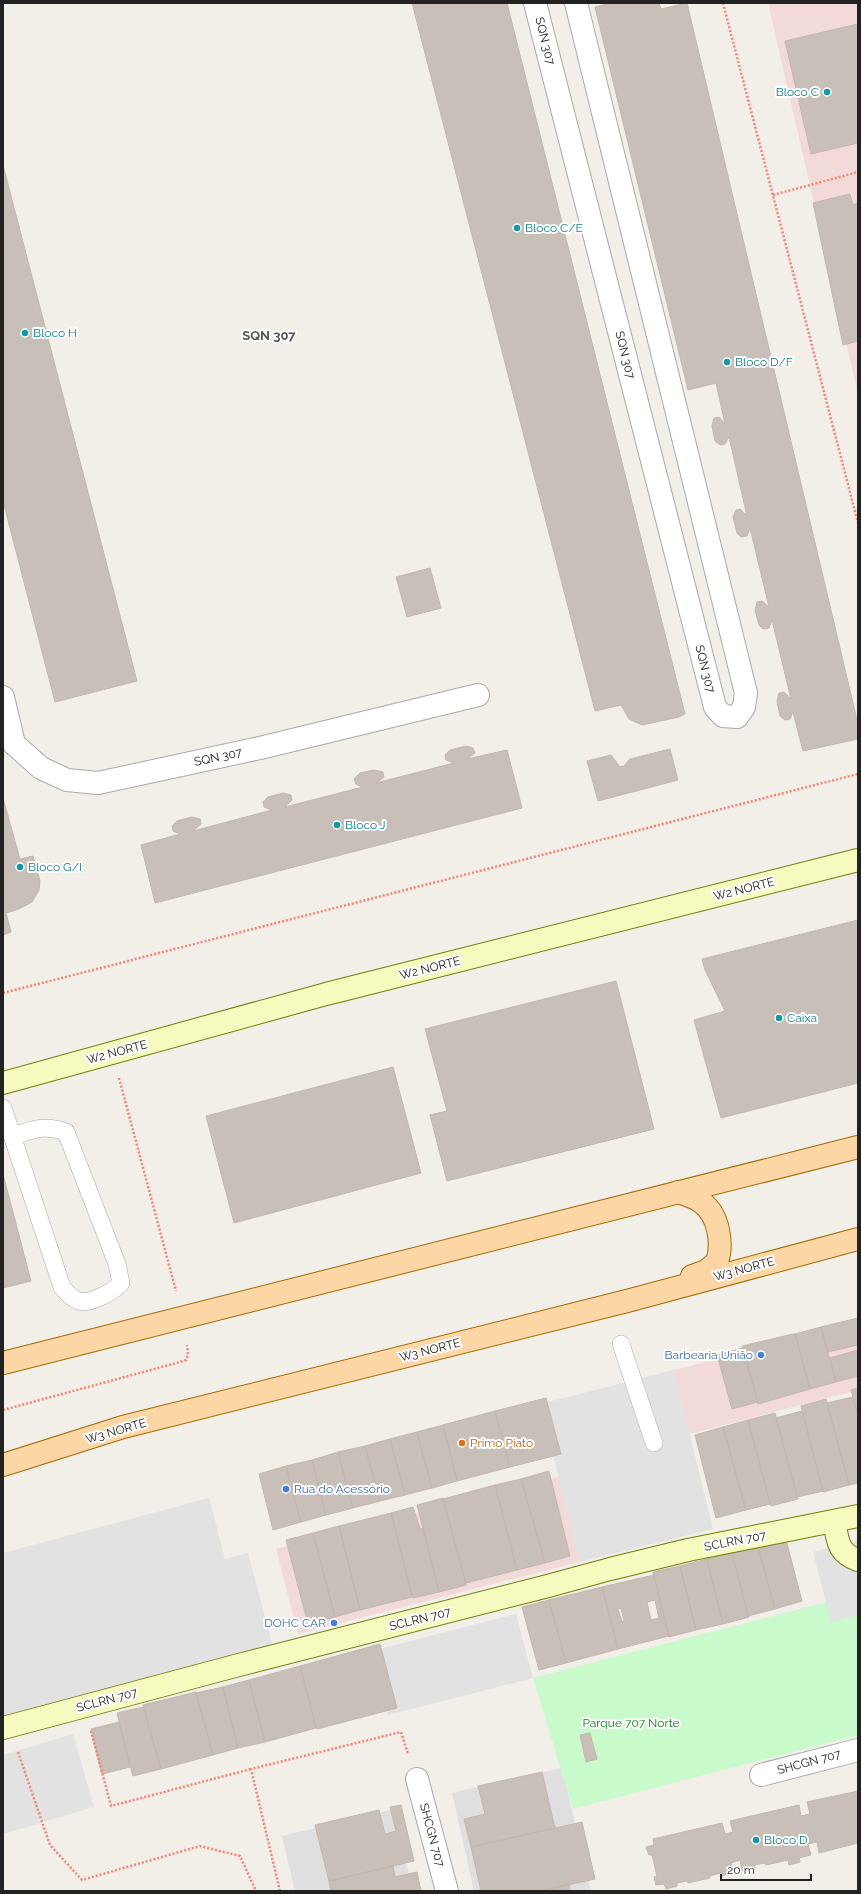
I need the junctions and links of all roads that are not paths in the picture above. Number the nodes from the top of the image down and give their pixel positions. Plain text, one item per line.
1 (535, 3) edge
2 (576, 3) edge
3 (478, 695) dead end
4 (3, 697) edge
5 (858, 860) edge
6 (3, 1083) edge
7 (3, 1108) edge
8 (12, 1136) junction
9 (858, 1147) edge
10 (678, 1192) junction
11 (858, 1239) edge
12 (627, 1301) junction
13 (621, 1344) dead end
14 (3, 1363) edge
15 (654, 1442) dead end
16 (3, 1465) edge
17 (858, 1516) edge
18 (834, 1521) junction
19 (858, 1560) edge
20 (6, 1727) edge
21 (858, 1750) edge
22 (761, 1775) dead end
23 (417, 1779) road end
24 (447, 1891) edge

1 - 2 street, SQN 307
3 - 4 street, SQN 307
5 - 6 street, W2 NORTE
7 - 8 lane
8 - 8 lane
9 - 10 main road
10 - 12 main road
10 - 14 main road
11 - 12 main road, W3 NORTE
12 - 16 main road, W3 NORTE
13 - 15 lane
17 - 18 street, SCLRN 707
18 - 19 street
18 - 20 street, SCLRN 707
21 - 22 street, SHCGN 707
23 - 24 street, SHCGN 707

